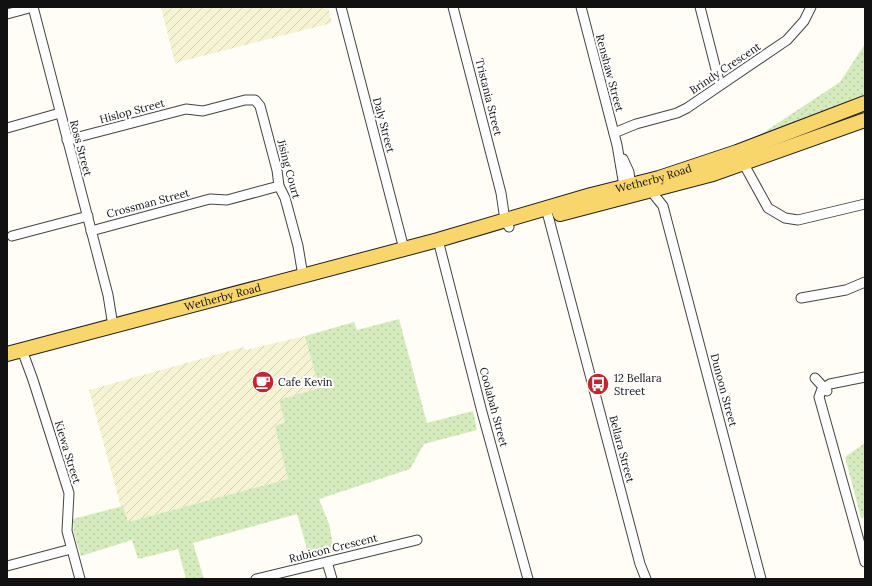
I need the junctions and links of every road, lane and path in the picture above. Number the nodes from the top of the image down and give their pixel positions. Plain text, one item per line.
1 (33, 7) edge
2 (340, 7) edge
3 (453, 7) edge
4 (581, 7) edge
5 (700, 7) edge
6 (811, 7) edge
7 (7, 14) edge
8 (720, 86) junction
9 (255, 100) joint
10 (865, 103) edge
11 (60, 113) junction
12 (865, 120) edge
13 (7, 128) edge
14 (613, 130) junction
15 (67, 140) junction
16 (741, 158) junction
17 (279, 186) junction
18 (669, 186) junction
19 (629, 189) junction
20 (651, 191) junction
21 (865, 204) edge
22 (664, 206) junction
23 (548, 212) junction
24 (88, 216) junction
25 (508, 222) junction
26 (92, 231) junction
27 (12, 236) dead end
28 (438, 240) junction
29 (404, 249) junction
30 (306, 275) junction
31 (865, 282) edge
32 (800, 298) dead end
33 (117, 325) junction
34 (25, 349) junction
35 (7, 354) edge
36 (815, 378) dead end
37 (865, 378) edge
38 (825, 389) junction
39 (416, 540) dead end
40 (71, 549) junction
41 (327, 562) junction
42 (865, 562) edge
43 (7, 566) edge
44 (80, 579) edge
45 (256, 579) edge
46 (332, 579) edge
47 (528, 579) edge
48 (646, 579) edge
49 (761, 579) edge

1 - 7 street
1 - 11 street, Ross Street
2 - 29 street, Daly Street
3 - 25 street, Tristania Street
4 - 14 street, Renshaw Street
5 - 8 street
6 - 8 street, Brindy Crescent
8 - 14 street, Brindy Crescent
9 - 15 street, Hislop Street
9 - 17 street, Jising Court
10 - 16 main road, Wetherby Road
11 - 13 street
11 - 15 street, Ross Street
12 - 16 main road, Wetherby Road
14 - 19 street, Renshaw Street
15 - 24 street, Ross Street
16 - 18 main road, Wetherby Road
16 - 19 main road, Wetherby Road
16 - 21 street
17 - 26 street, Crossman Street
17 - 30 street, Jising Court
18 - 20 main road, Wetherby Road
18 - 22 street, Dunoon Street
19 - 20 main road, Wetherby Road
19 - 23 main road, Wetherby Road
20 - 22 street, Dunoon Street
22 - 49 street, Dunoon Street
23 - 25 main road, Wetherby Road
23 - 48 street, Bellara Street
24 - 26 street, Ross Street
24 - 27 street
25 - 28 main road, Wetherby Road
26 - 33 street, Ross Street
28 - 29 main road, Wetherby Road
28 - 47 street, Coolabah Street
29 - 30 main road, Wetherby Road
30 - 33 main road, Wetherby Road
31 - 32 street
33 - 34 main road, Wetherby Road
34 - 35 main road, Wetherby Road
34 - 40 street, Kiewa Street
36 - 38 street
37 - 38 street
38 - 42 street
39 - 41 street, Rubicon Crescent
40 - 43 street
40 - 44 street, Kiewa Street
41 - 45 street, Rubicon Crescent
41 - 46 street

